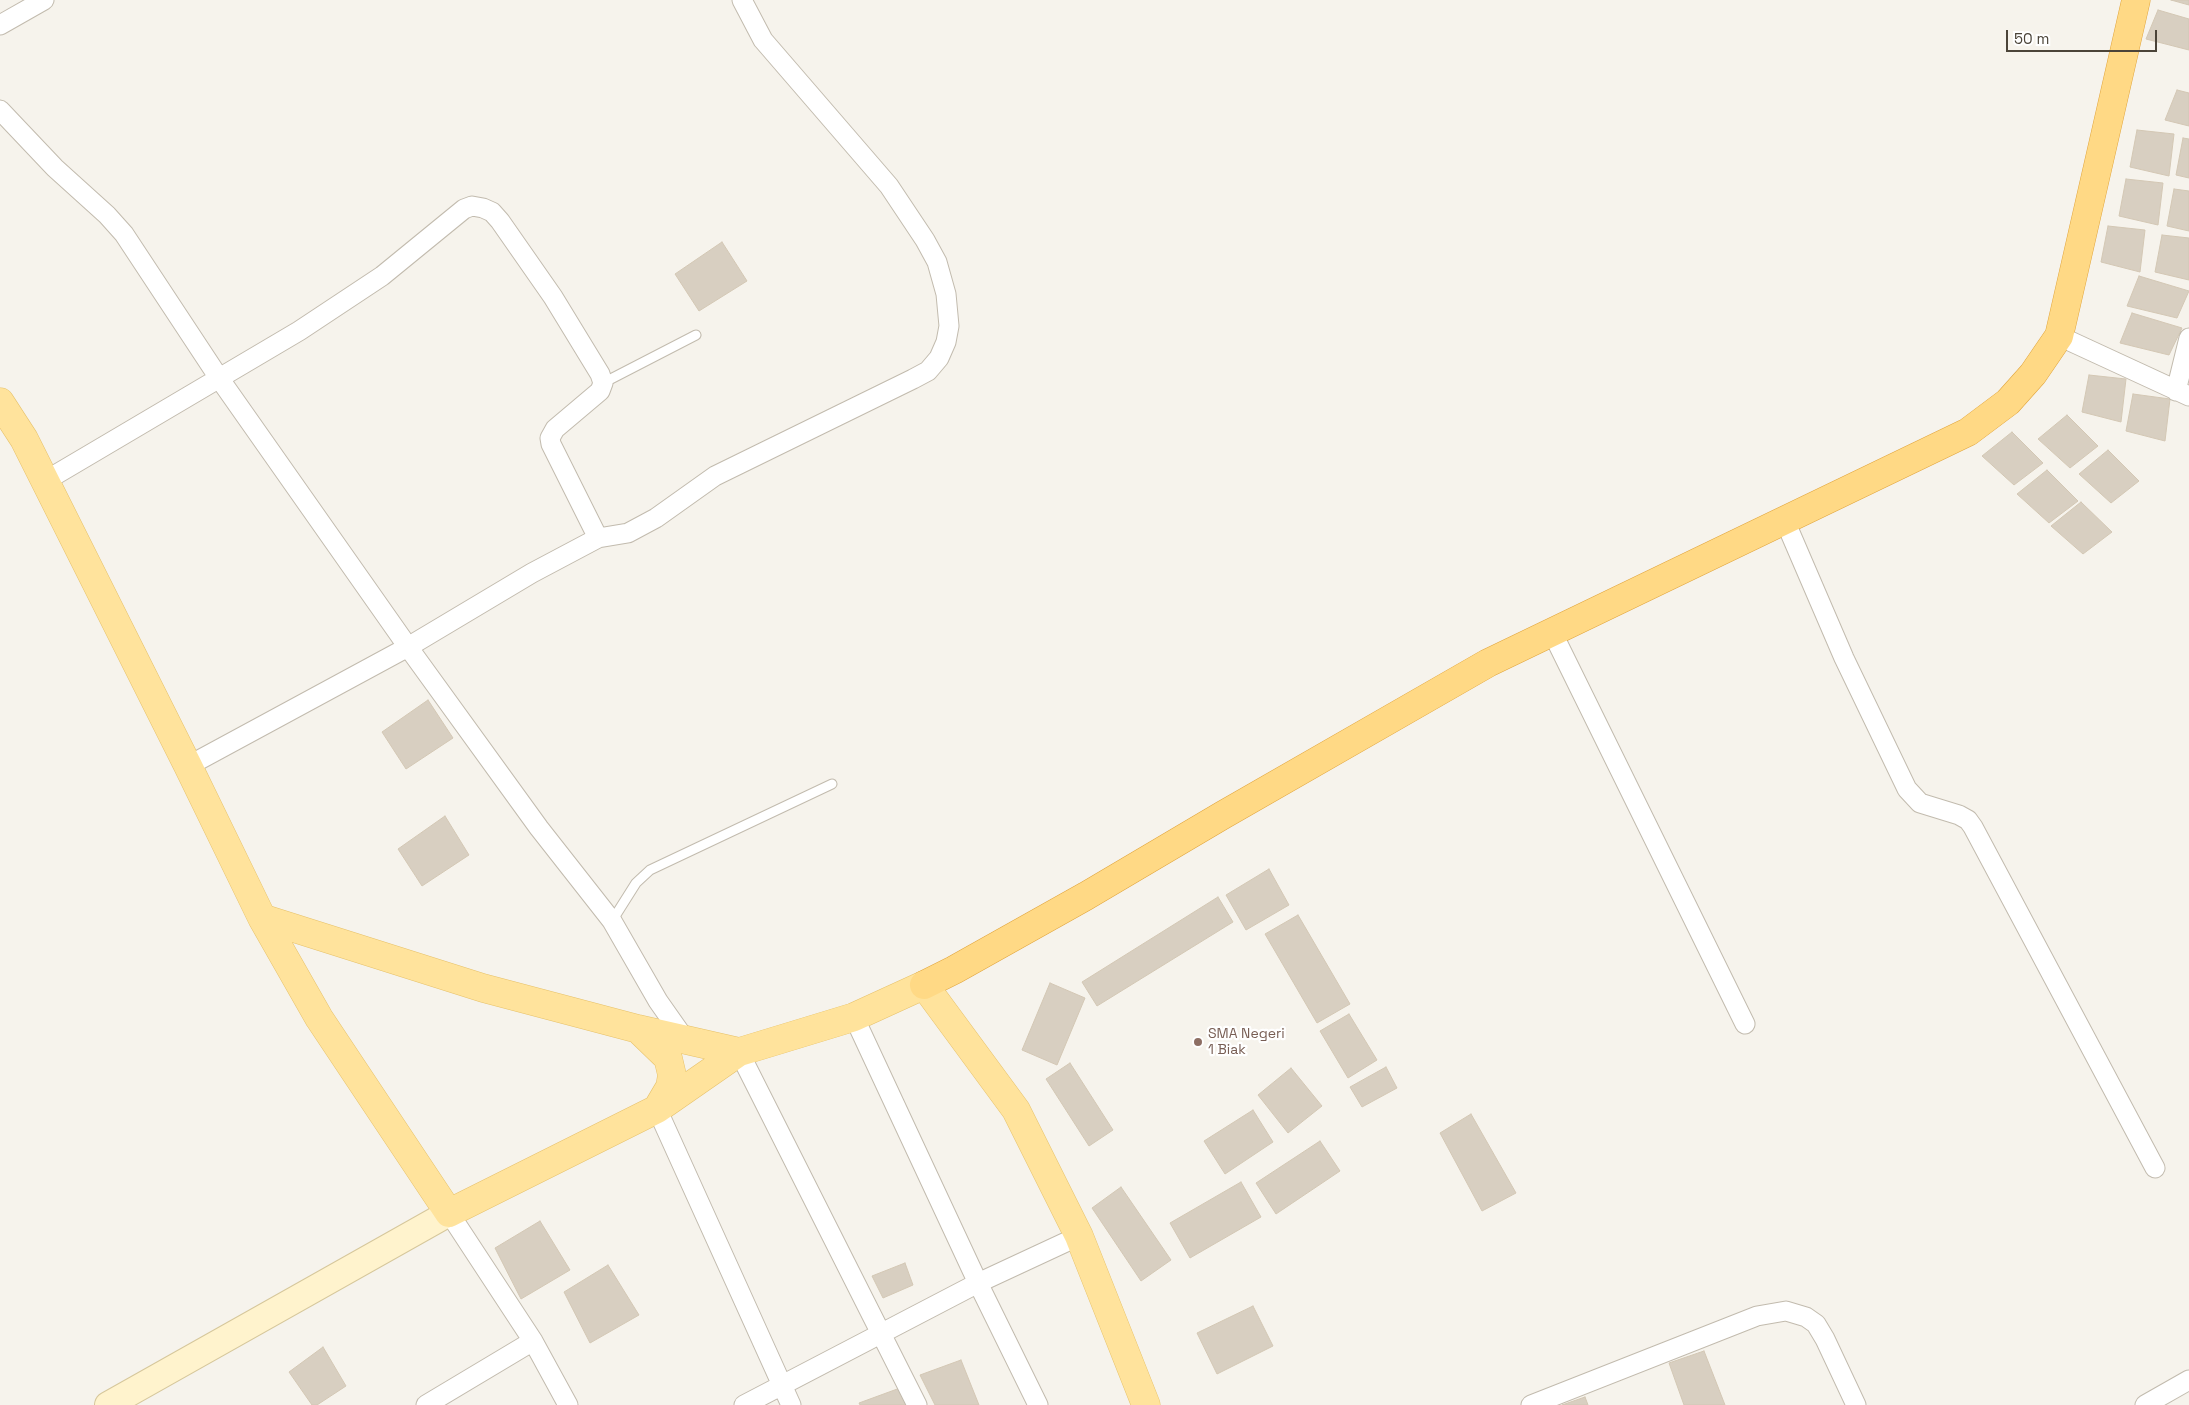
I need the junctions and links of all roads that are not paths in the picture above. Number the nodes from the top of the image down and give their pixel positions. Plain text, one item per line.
1 (44, 0) edge
2 (742, 0) edge
3 (2136, 0) edge
4 (0, 25) edge
5 (0, 110) edge
6 (696, 335) dead end
7 (2059, 336) junction
8 (2189, 338) edge
9 (220, 378) junction
10 (603, 383) junction
11 (2182, 393) edge
12 (0, 402) edge
13 (45, 481) junction
14 (1785, 521) junction
15 (598, 538) junction
16 (1552, 632) junction
17 (408, 648) junction
18 (188, 766) junction
19 (832, 784) dead end
20 (262, 918) junction
21 (612, 921) junction
22 (924, 985) junction
23 (854, 1017) junction
24 (1745, 1024) dead end
25 (638, 1030) junction
26 (684, 1038) junction
27 (739, 1052) junction
28 (657, 1109) junction
29 (2154, 1168) dead end
30 (449, 1213) junction
31 (1079, 1236) junction
32 (978, 1283) junction
33 (882, 1334) junction
34 (533, 1341) junction
35 (2189, 1380) edge
36 (782, 1385) junction
37 (108, 1405) edge
38 (426, 1405) edge
39 (568, 1405) edge
40 (744, 1405) edge
41 (791, 1405) edge
42 (917, 1405) edge
43 (1038, 1405) edge
44 (1146, 1405) edge
45 (1530, 1405) edge
46 (1856, 1405) edge
47 (2145, 1405) edge

1 - 4 street
2 - 15 street
3 - 7 highway
5 - 9 street
6 - 10 lane
7 - 11 street
7 - 14 highway
8 - 11 street
9 - 10 street
9 - 13 street
9 - 17 street
10 - 15 street
12 - 13 main road
13 - 18 main road
14 - 16 highway
14 - 29 street
15 - 17 street
16 - 22 highway
16 - 24 street
17 - 18 street
17 - 21 street
18 - 20 main road
19 - 21 lane
20 - 25 main road
20 - 30 main road
21 - 26 street
22 - 23 main road
22 - 31 main road
23 - 27 main road
23 - 32 street
25 - 26 main road
25 - 28 main road
26 - 27 main road
27 - 28 main road
27 - 33 street
28 - 30 main road
28 - 36 street
30 - 34 street
30 - 37 main road
31 - 32 street
31 - 44 main road
32 - 33 street
32 - 43 street
33 - 36 street
33 - 42 street
34 - 38 street
34 - 39 street
35 - 47 street
36 - 40 street
36 - 41 street
45 - 46 street

